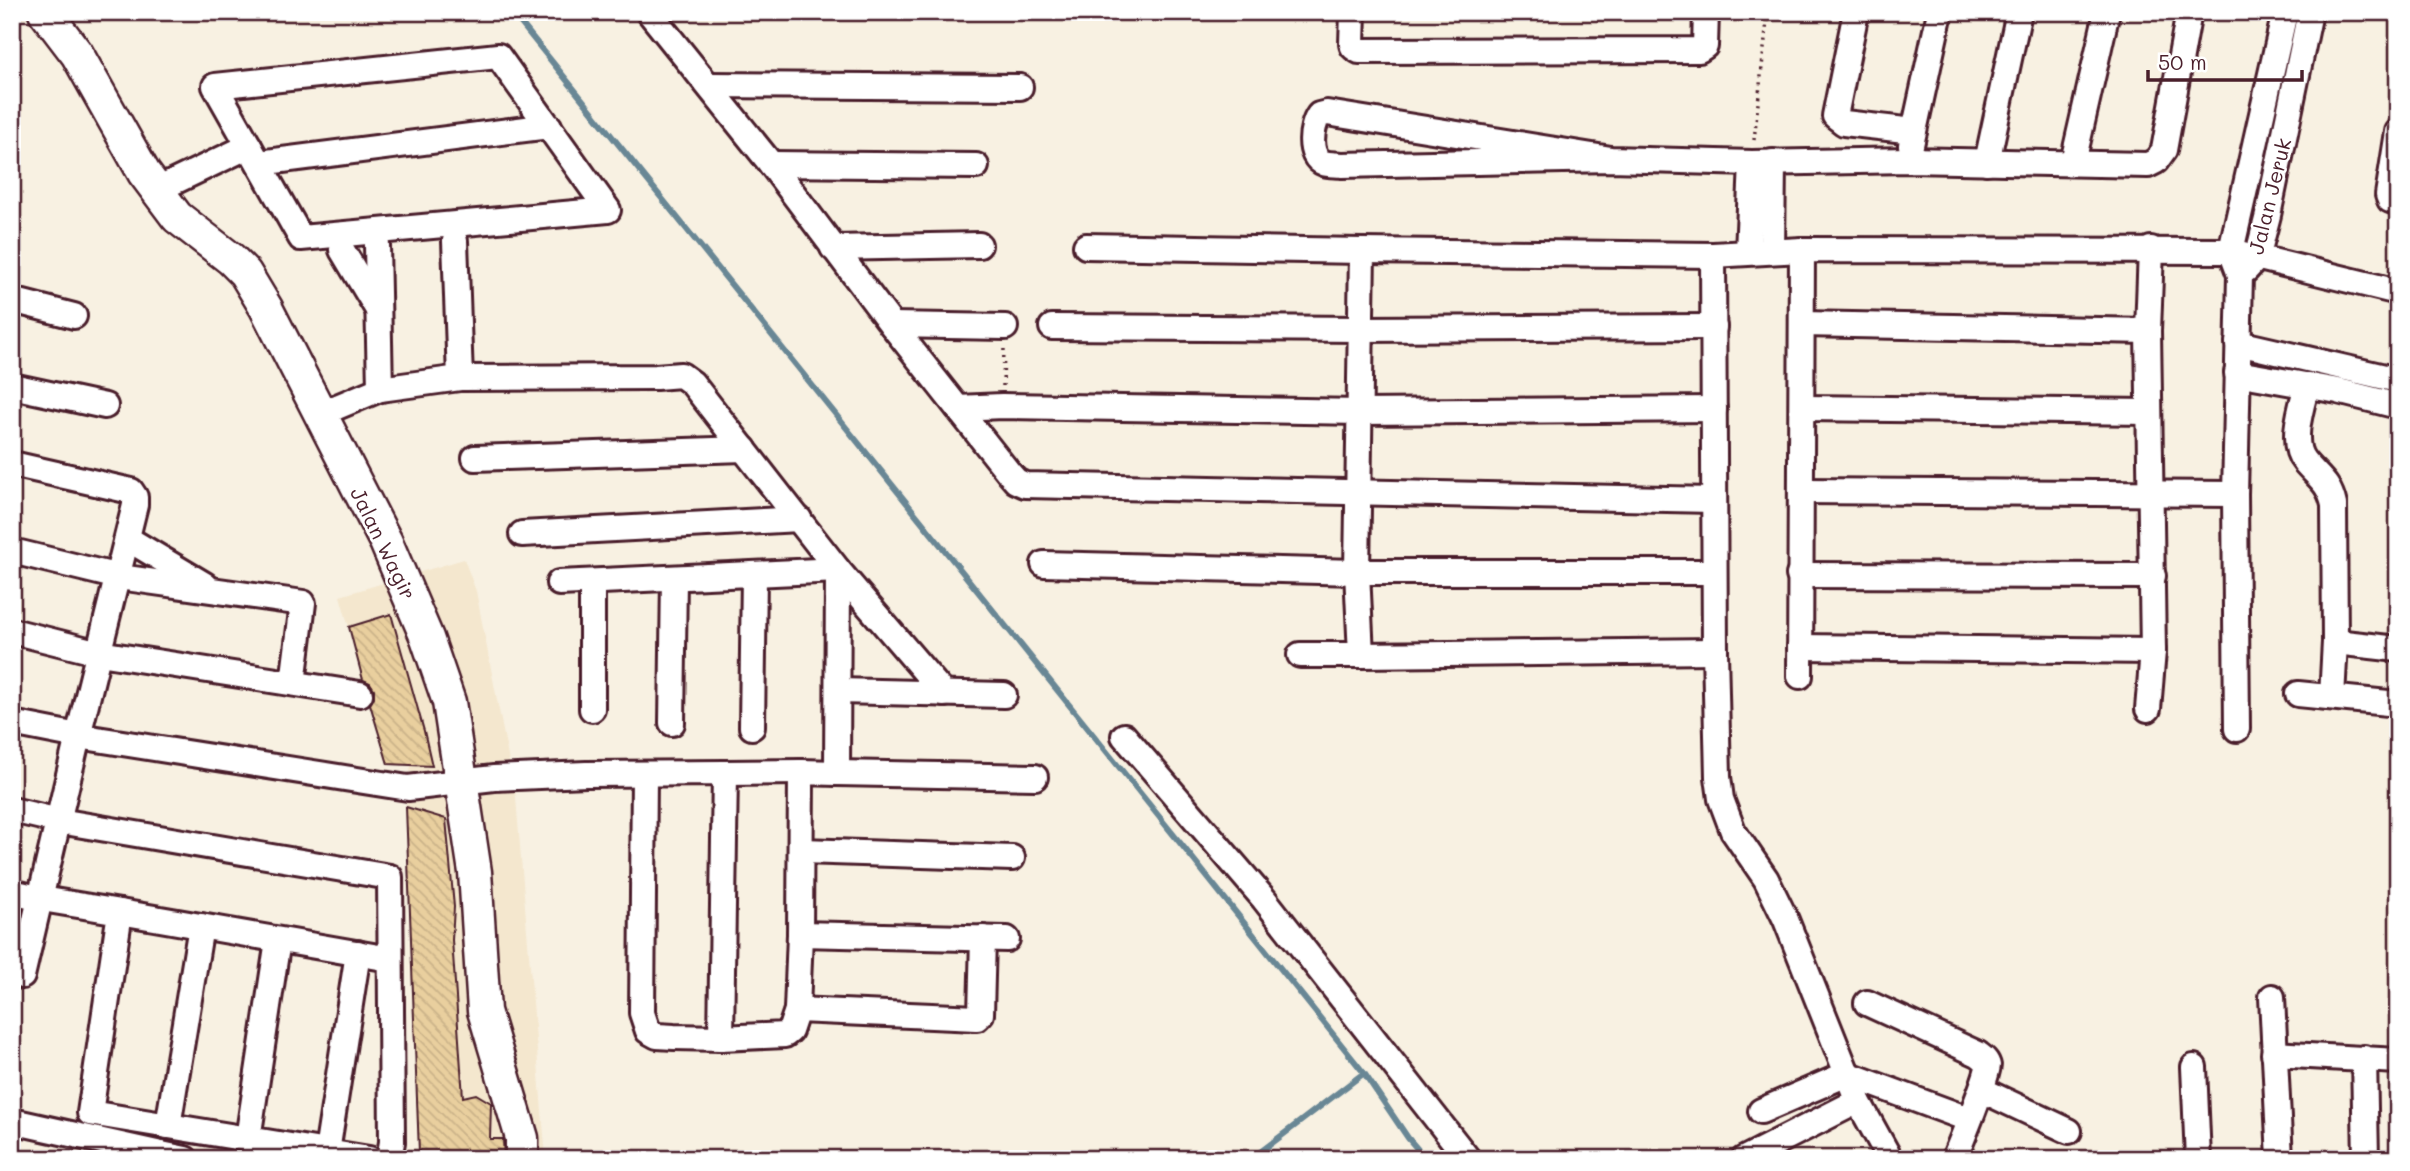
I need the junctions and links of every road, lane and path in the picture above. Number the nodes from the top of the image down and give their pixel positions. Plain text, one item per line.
1 (45, 12) edge
2 (649, 12) edge
3 (1353, 12) edge
4 (1706, 12) edge
5 (1768, 12) edge
6 (1856, 12) edge
7 (1940, 12) edge
8 (2020, 12) edge
9 (2107, 12) edge
10 (2189, 12) edge
11 (2285, 12) edge
12 (2310, 12) edge
13 (709, 85) junction
14 (1020, 87) dead end
15 (549, 127) junction
16 (1914, 131) junction
17 (2398, 132) edge
18 (254, 155) junction
19 (1611, 159) junction
20 (1908, 160) junction
21 (1987, 162) junction
22 (2073, 162) junction
23 (1762, 163) junction
24 (771, 164) junction
25 (976, 166) dead end
26 (156, 190) junction
27 (2398, 203) edge
28 (455, 241) dead end
29 (377, 245) dead end
30 (979, 245) dead end
31 (1086, 246) dead end
32 (833, 248) junction
33 (2151, 249) junction
34 (342, 250) dead end
35 (1802, 250) junction
36 (1362, 251) junction
37 (2231, 251) junction
38 (1760, 252) junction
39 (1713, 255) junction
40 (2249, 267) junction
41 (2398, 292) edge
42 (12, 300) edge
43 (379, 311) junction
44 (74, 316) dead end
45 (1802, 324) junction
46 (892, 325) junction
47 (1005, 327) joint
48 (1052, 327) dead end
49 (1714, 327) junction
50 (1360, 330) junction
51 (2148, 331) junction
52 (2238, 344) junction
53 (2237, 373) junction
54 (460, 378) junction
55 (2398, 380) edge
56 (2307, 385) junction
57 (12, 386) edge
58 (380, 389) junction
59 (2398, 405) edge
60 (105, 406) dead end
61 (1002, 406) junction
62 (958, 408) junction
63 (1803, 408) junction
64 (1714, 409) junction
65 (1360, 412) junction
66 (2149, 412) junction
67 (320, 414) junction
68 (744, 449) junction
69 (475, 458) dead end
70 (12, 464) edge
71 (1359, 491) junction
72 (1801, 491) junction
73 (2235, 494) junction
74 (2151, 495) junction
75 (1713, 500) junction
76 (799, 519) junction
77 (522, 534) dead end
78 (128, 539) junction
79 (12, 551) edge
80 (1044, 564) dead end
81 (838, 570) junction
82 (1357, 572) junction
83 (1714, 572) junction
84 (754, 574) junction
85 (1799, 575) junction
86 (2153, 576) junction
87 (119, 577) junction
88 (674, 578) junction
89 (592, 582) junction
90 (559, 583) dead end
91 (215, 591) junction
92 (12, 631) edge
93 (2335, 642) junction
94 (1800, 647) junction
95 (2398, 649) edge
96 (1716, 651) junction
97 (2153, 651) junction
98 (99, 653) junction
99 (1361, 654) junction
100 (1300, 655) dead end
101 (1800, 676) dead end
102 (293, 683) junction
103 (838, 691) junction
104 (360, 694) dead end
105 (944, 694) junction
106 (2298, 694) dead end
107 (1004, 695) dead end
108 (2332, 697) junction
109 (2398, 704) edge
110 (592, 709) dead end
111 (2148, 709) dead end
112 (12, 723) edge
113 (672, 723) dead end
114 (752, 727) dead end
115 (2237, 729) dead end
116 (78, 736) junction
117 (1124, 736) dead end
118 (801, 772) junction
119 (725, 773) junction
120 (644, 774) junction
121 (837, 774) junction
122 (1035, 776) dead end
123 (462, 783) junction
124 (12, 810) edge
125 (59, 821) junction
126 (802, 851) junction
127 (1013, 858) dead end
128 (12, 892) edge
129 (41, 899) junction
130 (120, 912) junction
131 (201, 926) junction
132 (800, 934) junction
133 (278, 940) junction
134 (358, 953) junction
135 (390, 959) junction
136 (22, 976) dead end
137 (2272, 997) dead end
138 (1867, 1003) dead end
139 (797, 1010) junction
140 (721, 1038) junction
141 (2274, 1054) junction
142 (2364, 1058) junction
143 (2398, 1061) edge
144 (2194, 1068) dead end
145 (1847, 1074) junction
146 (1982, 1090) junction
147 (1858, 1101) junction
148 (1761, 1111) dead end
149 (1968, 1119) junction
150 (12, 1121) edge
151 (168, 1126) junction
152 (2069, 1130) dead end
153 (248, 1139) junction
154 (327, 1152) junction
155 (169, 1157) edge
156 (1887, 1158) edge
157 (1956, 1158) edge
158 (369, 1159) edge
159 (389, 1159) edge
160 (523, 1159) edge
161 (1468, 1159) edge
162 (1744, 1159) edge
163 (2198, 1159) edge
164 (2280, 1159) edge
165 (2366, 1159) edge

1 - 26 street, Jalan Wagir
2 - 13 street
3 - 4 street
5 - 23 path
6 - 16 street
7 - 16 street
8 - 21 street
9 - 22 street
10 - 22 street
11 - 37 street, Jalan Jeruk
12 - 40 street, Jalan Jeruk
13 - 14 street
13 - 24 street
15 - 18 street
15 - 18 street
15 - 18 street
16 - 20 street
17 - 27 street
18 - 26 street
19 - 19 street
19 - 23 street
20 - 21 street
20 - 23 street
21 - 22 street
23 - 38 street
24 - 25 street
24 - 32 street
26 - 67 street, Jalan Wagir
28 - 54 street
29 - 43 street
30 - 32 street
31 - 36 street
32 - 46 street
33 - 35 street
33 - 37 street
33 - 51 street
34 - 43 street
35 - 38 street
35 - 45 street
36 - 39 street
36 - 50 street
37 - 40 street, Jalan Jeruk
38 - 39 street
39 - 49 street
40 - 41 street
40 - 52 street
42 - 44 street
43 - 58 street
45 - 51 street
45 - 63 street
46 - 47 street
46 - 62 street
47 - 61 path
48 - 50 street
49 - 50 street
49 - 64 street
50 - 65 street
51 - 66 street
52 - 53 street
52 - 55 street
53 - 56 street
53 - 73 street
54 - 58 street
54 - 68 street
56 - 59 street
56 - 93 street
57 - 60 street
58 - 67 street
61 - 62 street
61 - 65 street
62 - 71 street
63 - 66 street
63 - 72 street
64 - 65 street
64 - 75 street
65 - 71 street
66 - 74 street
67 - 123 street, Jalan Wagir
68 - 69 street
68 - 76 street
70 - 78 street
71 - 75 street
71 - 82 street
72 - 74 street
72 - 85 street
73 - 74 street
73 - 115 street
74 - 86 street
75 - 83 street
76 - 77 street
76 - 81 street
78 - 87 street
78 - 91 street
79 - 87 street
80 - 82 street
81 - 84 street
81 - 103 street
81 - 105 street
82 - 83 street
82 - 99 street
83 - 96 street
84 - 88 street
84 - 114 street
85 - 86 street
85 - 94 street
86 - 97 street
87 - 91 street
87 - 98 street
88 - 89 street
88 - 113 street
89 - 90 street
89 - 110 street
91 - 102 street
92 - 98 street
93 - 95 street
93 - 108 street
94 - 97 street
94 - 101 street
96 - 99 street
96 - 145 street
97 - 111 street
98 - 102 street
98 - 116 street
99 - 100 street
102 - 104 street
103 - 105 street
103 - 121 street
105 - 107 street
106 - 108 street
108 - 109 street
112 - 116 street
116 - 123 street
116 - 125 street
117 - 161 street
118 - 119 street
118 - 121 street
118 - 126 street
119 - 120 street
119 - 140 street
120 - 123 street
120 - 140 street
121 - 122 street
123 - 160 street, Jalan Wagir
124 - 125 street
125 - 129 street
125 - 135 street
126 - 127 street
126 - 132 street
128 - 129 street
129 - 130 street
129 - 136 street
130 - 131 street
130 - 151 street
131 - 133 street
131 - 151 street
132 - 139 street
132 - 139 street
133 - 134 street
133 - 153 street
134 - 135 street
134 - 154 street
135 - 159 street
137 - 141 street
138 - 146 street
139 - 140 street
141 - 142 street
141 - 164 street
142 - 143 street
142 - 165 street
144 - 163 street
145 - 147 street
145 - 148 street
145 - 149 street
146 - 149 street
146 - 152 street
147 - 156 street
147 - 162 street
149 - 157 street
150 - 155 street
151 - 153 street
153 - 154 street
154 - 158 street

